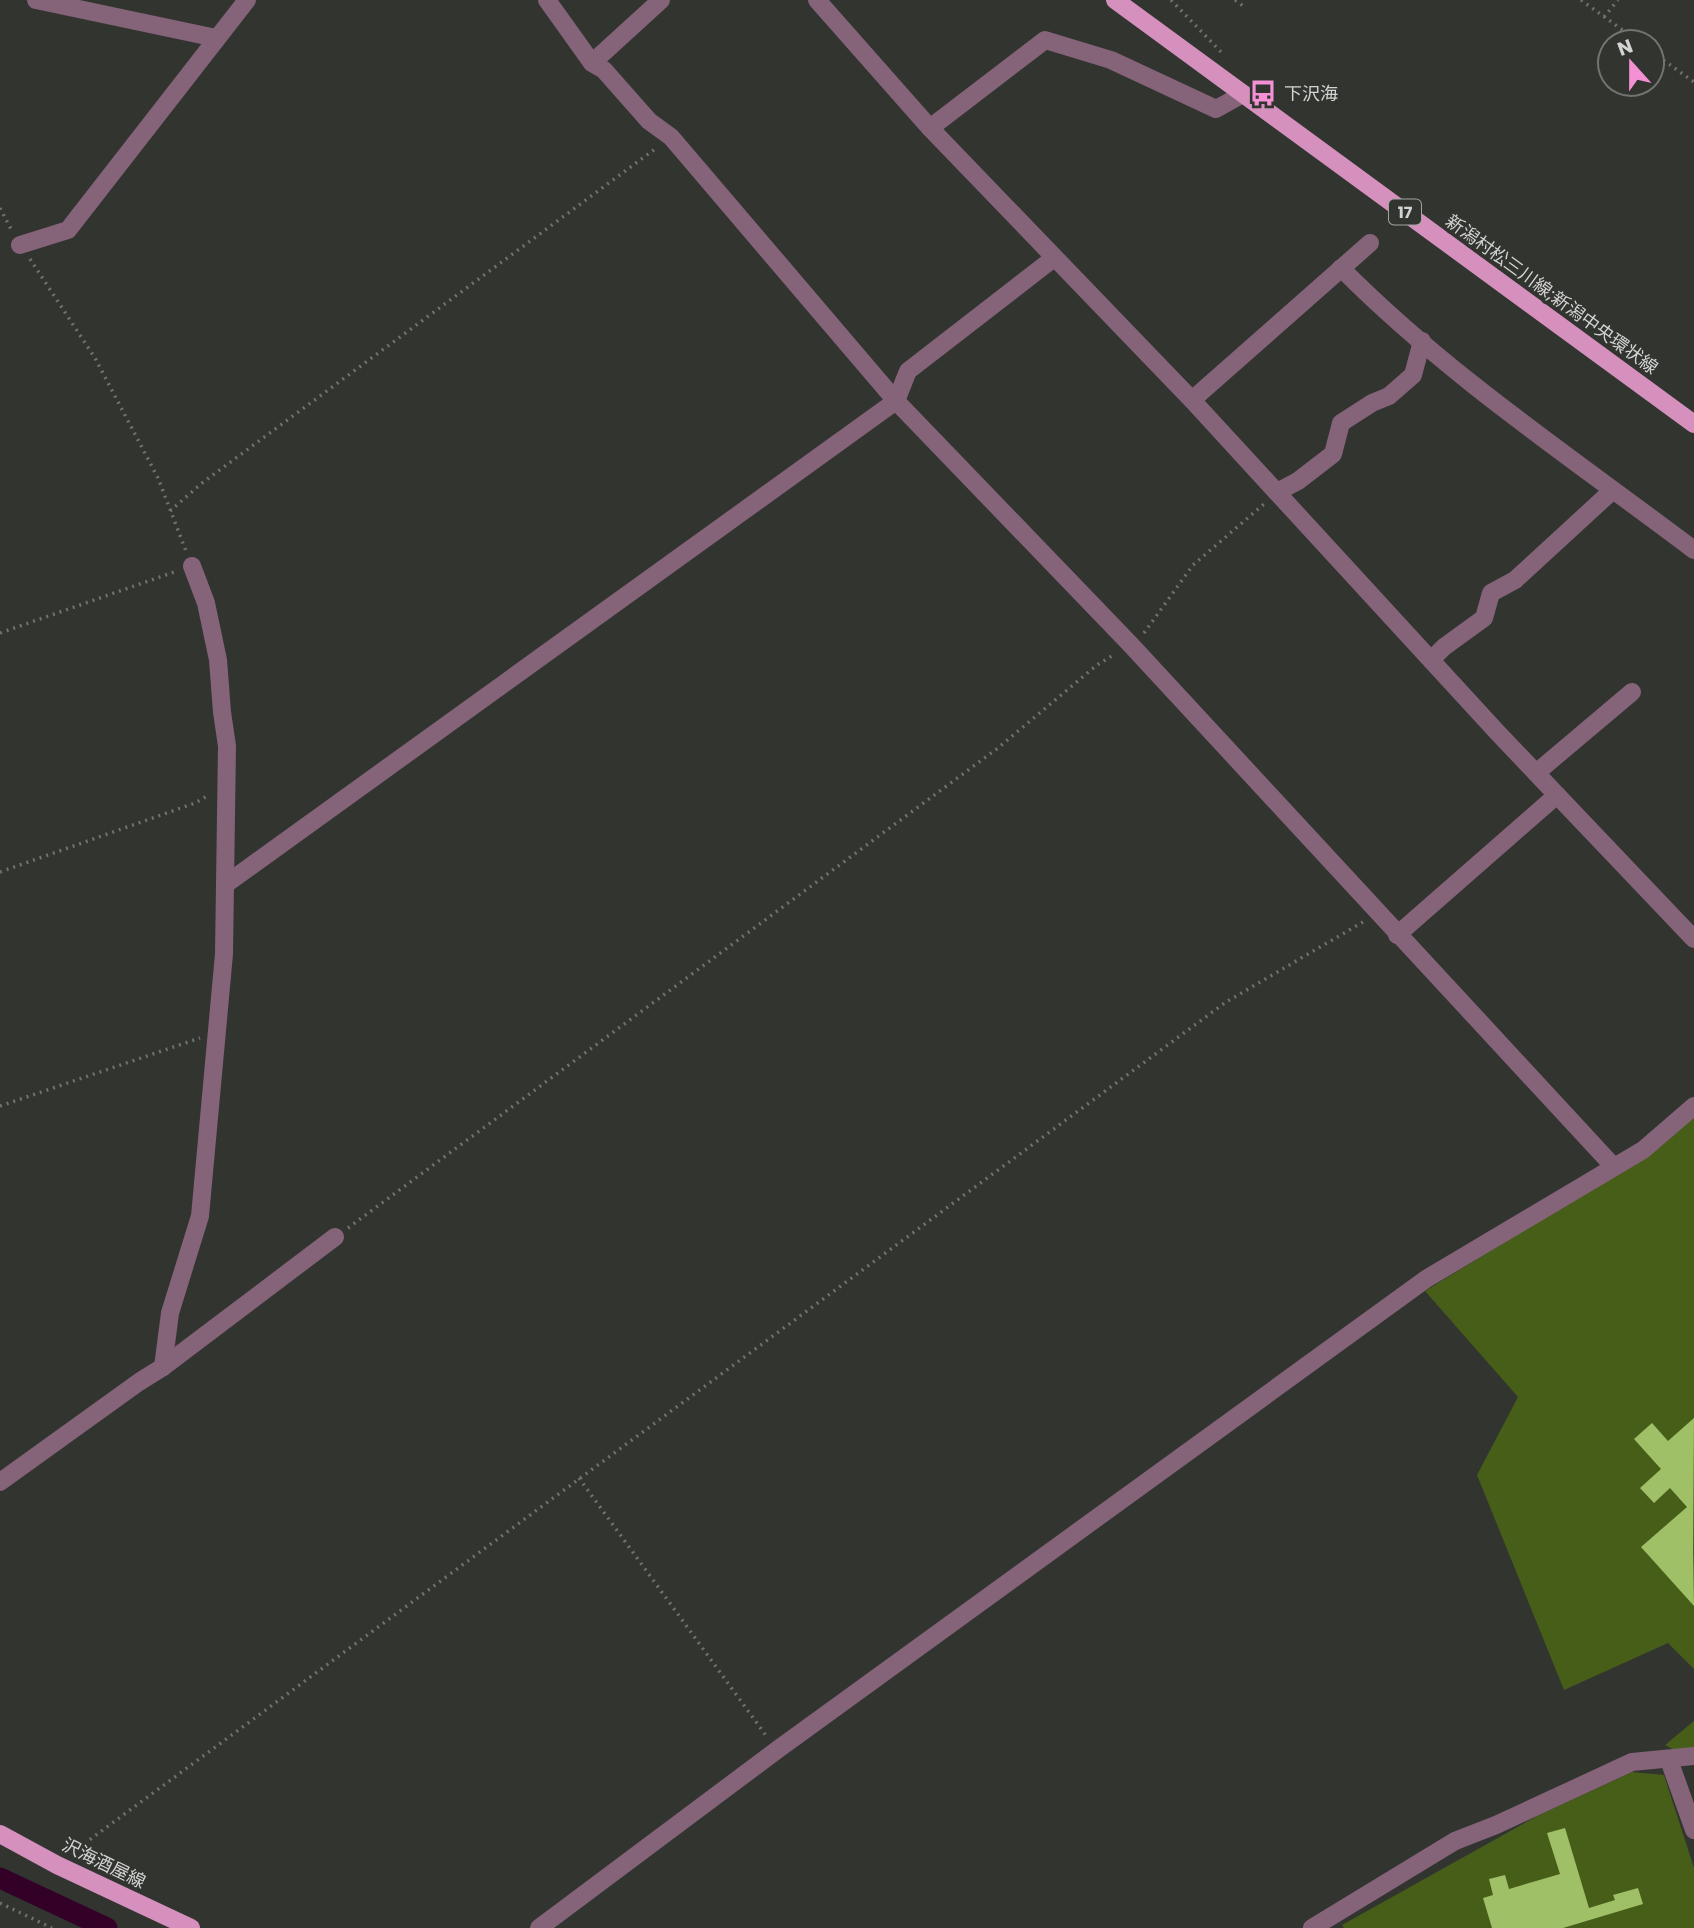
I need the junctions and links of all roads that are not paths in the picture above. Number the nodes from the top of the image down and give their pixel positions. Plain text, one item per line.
1 (36, 0) edge
2 (247, 0) edge
3 (547, 0) edge
4 (661, 0) edge
5 (817, 0) edge
6 (1115, 0) edge
7 (216, 38) junction
8 (592, 63) junction
9 (1243, 94) junction
10 (930, 128) junction
11 (1370, 243) dead end
12 (20, 245) road end
13 (1054, 258) junction
14 (1342, 268) junction
15 (1422, 341) junction
16 (1192, 400) junction
17 (896, 401) junction
18 (1694, 424) edge
19 (1613, 491) junction
20 (1277, 492) junction
21 (1694, 550) edge
22 (192, 566) road end
23 (1431, 660) junction
24 (1632, 692) dead end
25 (1536, 773) junction
26 (1557, 795) junction
27 (226, 884) junction
28 (1397, 935) junction
29 (1694, 939) edge
30 (1694, 1106) edge
31 (1614, 1167) junction
32 (335, 1237) road end
33 (163, 1367) junction
34 (0, 1482) edge
35 (1694, 1756) edge
36 (1669, 1760) junction
37 (1694, 1830) edge
38 (0, 1833) edge
39 (191, 1928) edge
40 (539, 1928) edge
41 (1312, 1928) edge

1 - 7 street
2 - 7 street
3 - 8 street
4 - 8 street
5 - 10 street
6 - 9 main road, 新潟村松三川線;新潟中央環状線 / 17
7 - 12 street
8 - 17 street
9 - 10 street
9 - 18 main road, 新潟村松三川線;新潟中央環状線 / 17
10 - 13 street
11 - 14 street
13 - 16 street
13 - 17 street
14 - 15 street
14 - 16 street
15 - 19 street
15 - 20 street
16 - 20 street
17 - 27 street
17 - 28 street
19 - 21 street
19 - 23 street
20 - 23 street
22 - 27 street
23 - 25 street
24 - 25 street
25 - 26 street
26 - 28 street
26 - 29 street
27 - 33 street
28 - 31 street
30 - 31 street
31 - 40 street
32 - 33 street
33 - 34 street
35 - 36 street
36 - 37 street
36 - 41 street
38 - 39 main road, 沢海酒屋線

